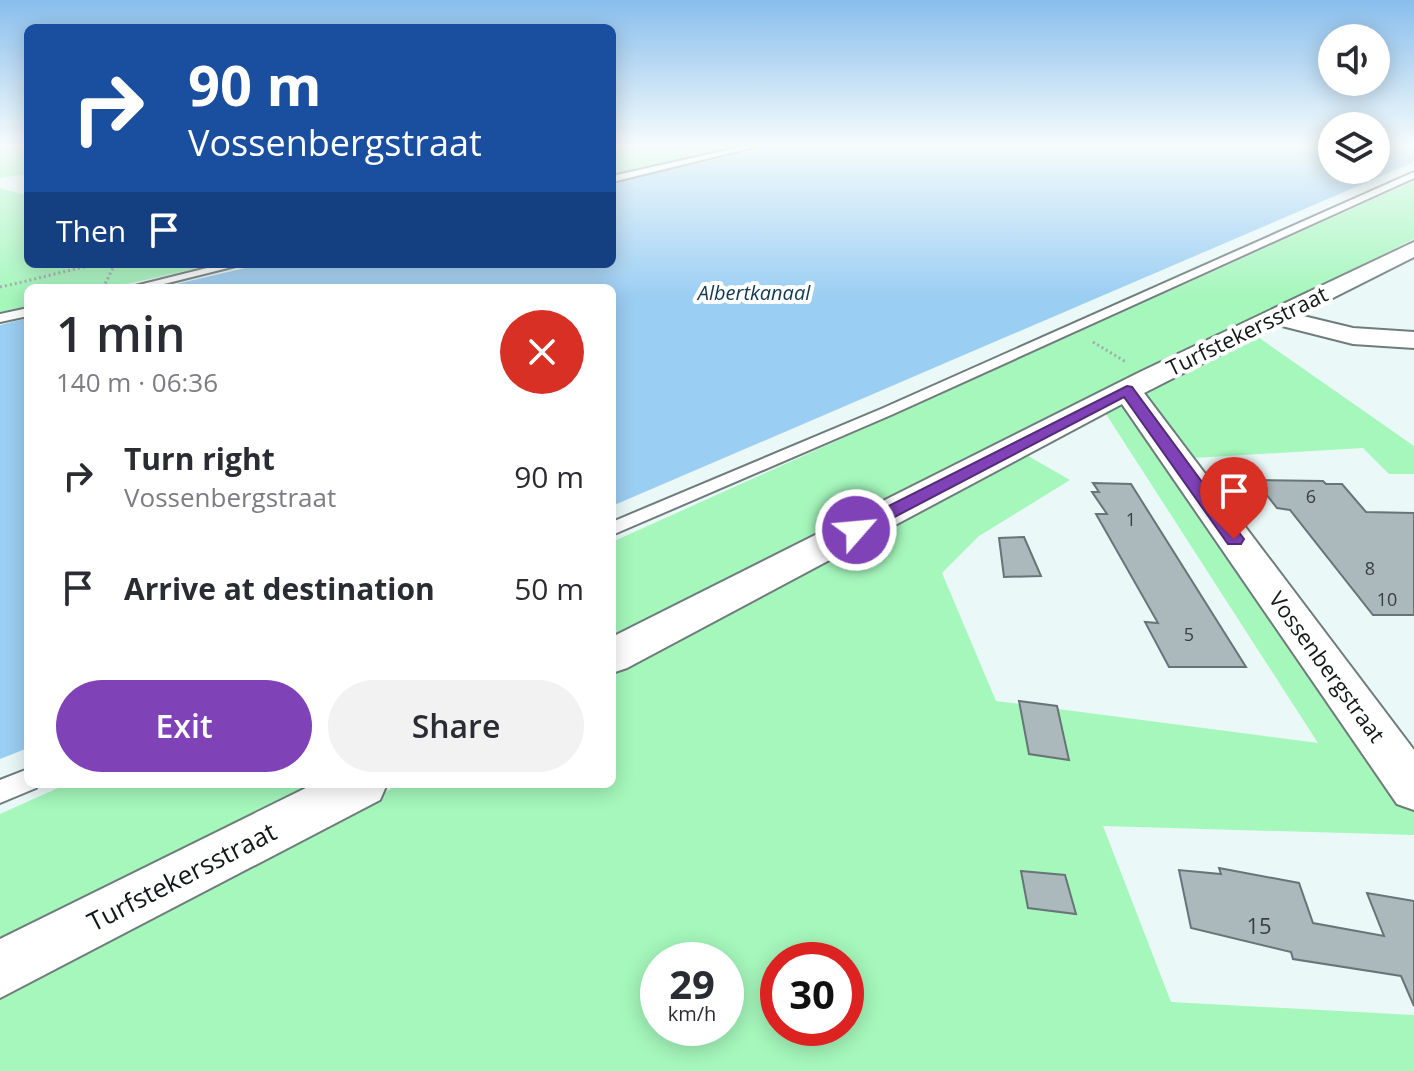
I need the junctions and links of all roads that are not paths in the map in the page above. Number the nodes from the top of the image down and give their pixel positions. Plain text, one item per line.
1 (1365, 197) edge
2 (1414, 249) edge
3 (220, 268) edge
4 (150, 284) edge
5 (24, 313) edge
6 (1277, 317) junction
7 (0, 318) edge
8 (1414, 340) edge
9 (1138, 384) junction
10 (616, 527) edge
11 (616, 654) edge
12 (24, 782) edge
13 (355, 788) edge
14 (1414, 788) edge
15 (0, 792) edge
16 (0, 969) edge

1 - 10 lane
2 - 6 street, Turfstekersstraat
3 - 4 lane
5 - 7 lane
6 - 8 street
6 - 9 street, Turfstekersstraat
9 - 11 street, Turfstekersstraat
9 - 14 street, Vossenbergstraat
12 - 15 lane
13 - 16 street, Turfstekersstraat

